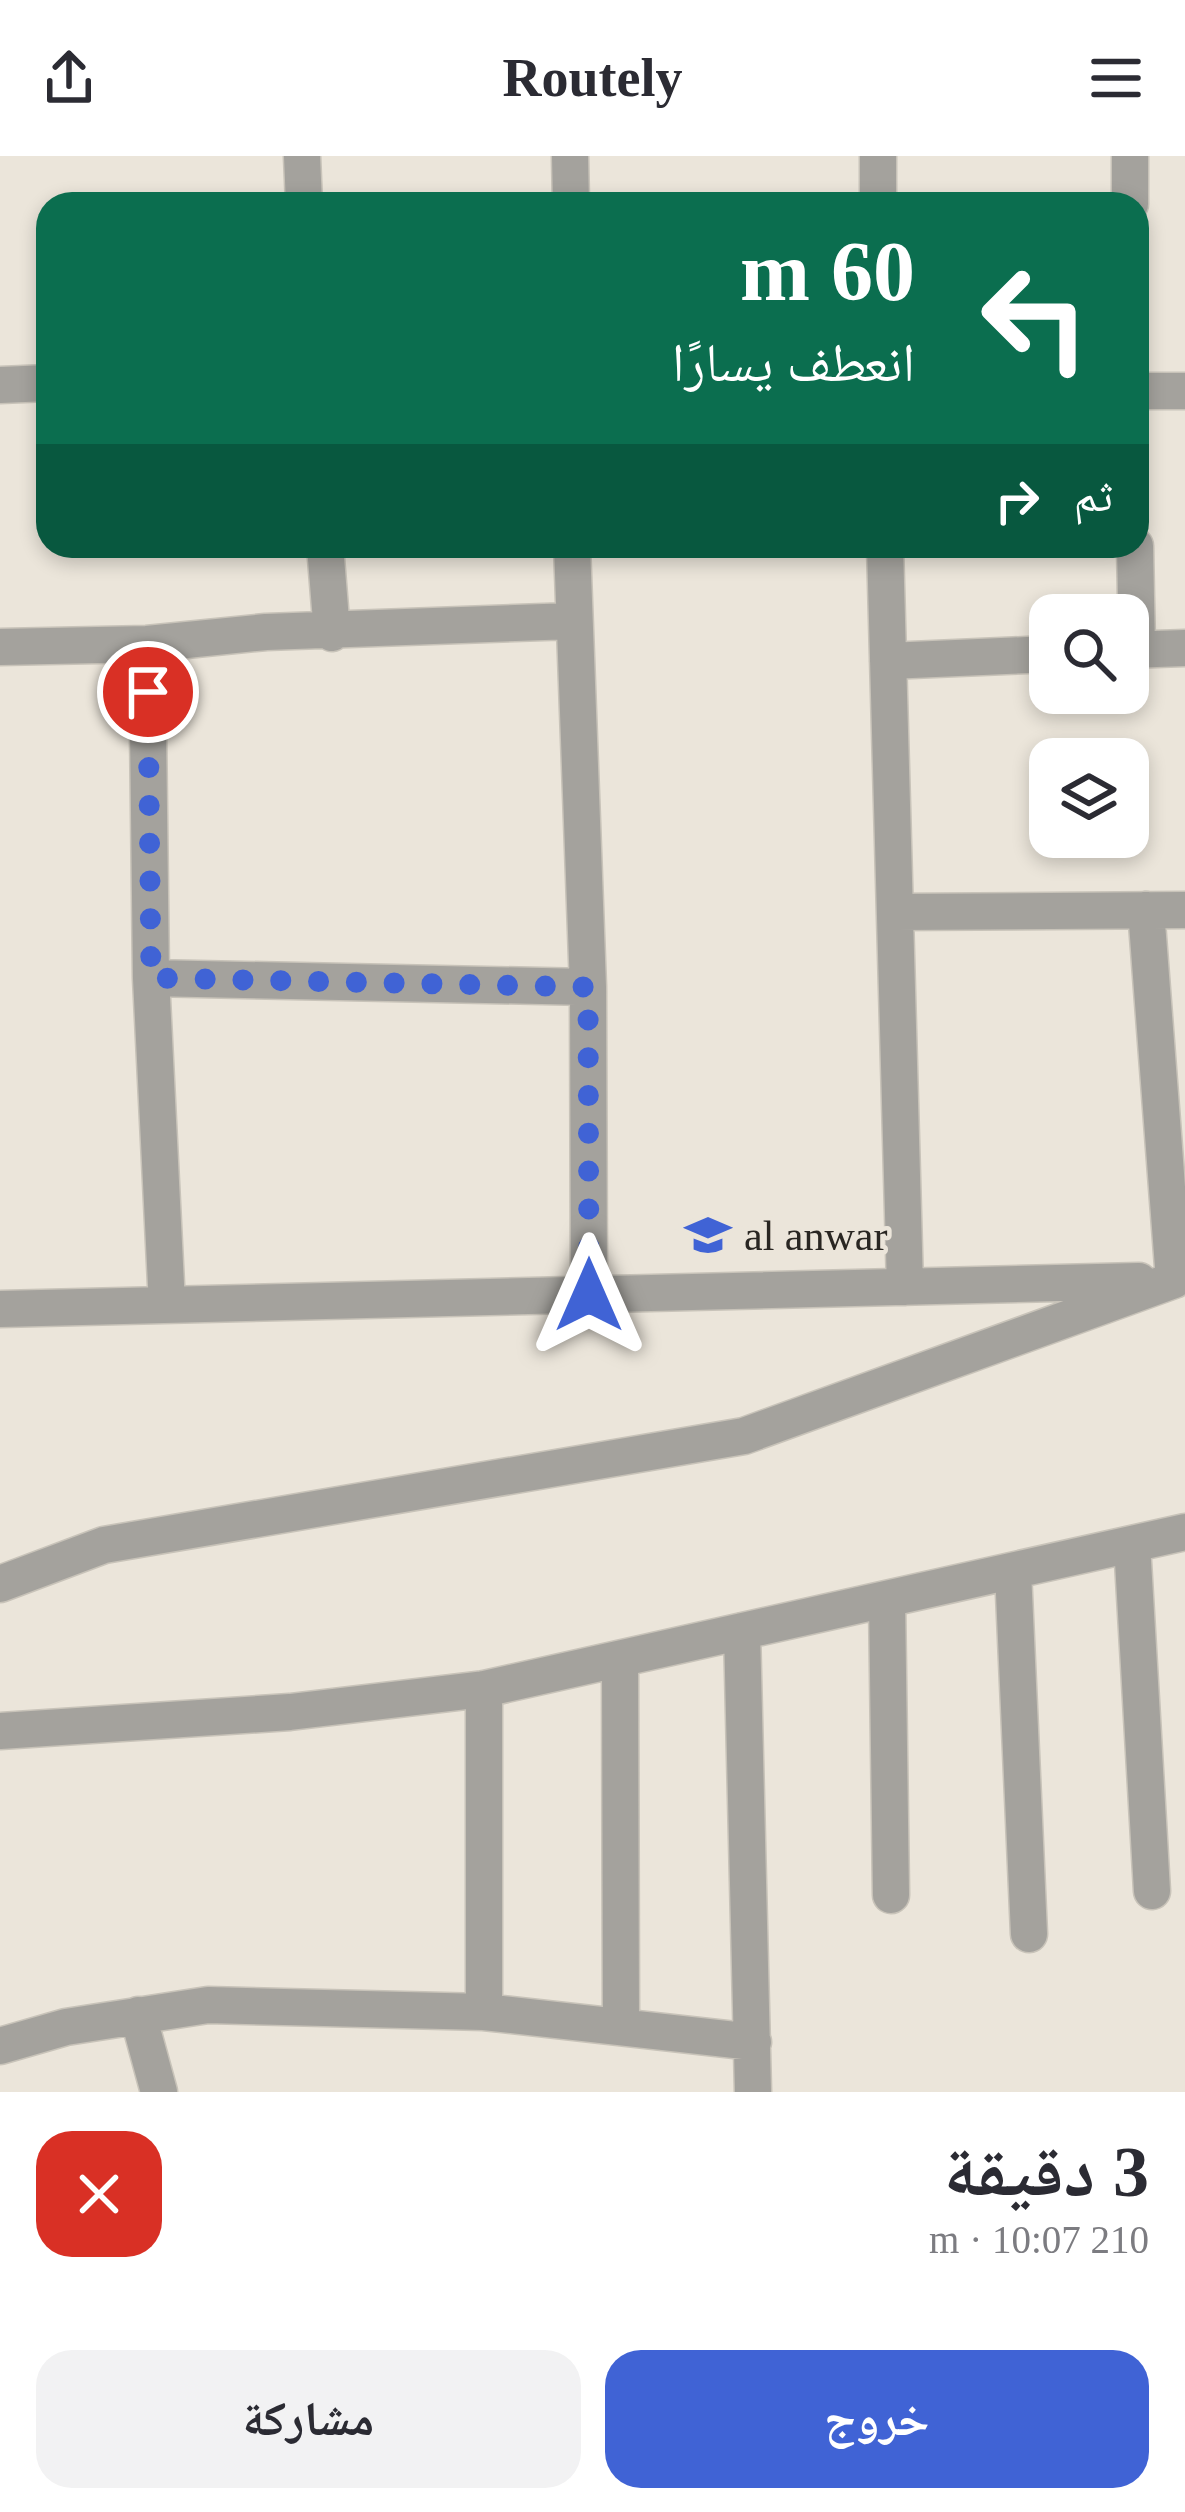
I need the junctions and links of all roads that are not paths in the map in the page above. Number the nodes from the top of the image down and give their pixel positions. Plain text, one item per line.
1 (302, 156) edge
2 (570, 156) edge
3 (878, 156) edge
4 (1130, 156) edge
5 (304, 192) edge
6 (571, 192) edge
7 (878, 192) edge
8 (1130, 192) edge
9 (36, 384) edge
10 (0, 386) edge
11 (1185, 391) edge
12 (1149, 392) edge
13 (326, 558) edge
14 (572, 558) edge
15 (885, 558) edge
16 (1136, 558) edge
17 (1135, 594) edge
18 (573, 621) junction
19 (332, 633) junction
20 (147, 644) junction
21 (0, 646) edge
22 (1185, 648) edge
23 (1149, 649) edge
24 (1029, 655) edge
25 (888, 662) junction
26 (1146, 910) junction
27 (1185, 910) edge
28 (895, 912) junction
29 (151, 978) junction
30 (588, 987) junction
31 (1180, 1280) edge
32 (905, 1287) junction
33 (589, 1295) junction
34 (166, 1305) junction
35 (0, 1309) edge
36 (1185, 1532) edge
37 (1132, 1544) junction
38 (1012, 1571) junction
39 (0, 1584) edge
40 (887, 1599) junction
41 (742, 1631) junction
42 (620, 1658) junction
43 (484, 1689) junction
44 (0, 1731) edge
45 (1152, 1891) dead end
46 (891, 1895) dead end
47 (1029, 1934) dead end
48 (484, 2012) junction
49 (138, 2015) junction
50 (621, 2027) junction
51 (753, 2042) junction
52 (0, 2046) edge
53 (159, 2092) edge
54 (753, 2092) edge

1 - 5 street
2 - 6 street
3 - 7 street
4 - 8 street
9 - 10 street
11 - 12 street
13 - 19 street
14 - 18 street
15 - 25 street
16 - 17 street
18 - 19 street
18 - 30 street
19 - 20 street
20 - 21 street
20 - 29 street
22 - 23 street
24 - 25 street
25 - 28 street
26 - 27 street
26 - 28 street
26 - 31 street
28 - 32 street
29 - 30 street
29 - 34 street
30 - 33 street
31 - 32 street
31 - 39 street
32 - 33 street
33 - 34 street
34 - 35 street
36 - 37 street
37 - 38 street
37 - 45 street
38 - 40 street
38 - 47 street
40 - 41 street
40 - 46 street
41 - 42 street
41 - 51 street
42 - 43 street
42 - 50 street
43 - 44 street
43 - 48 street
48 - 49 street
48 - 50 street
49 - 52 street
49 - 53 street
50 - 51 street
51 - 54 street

